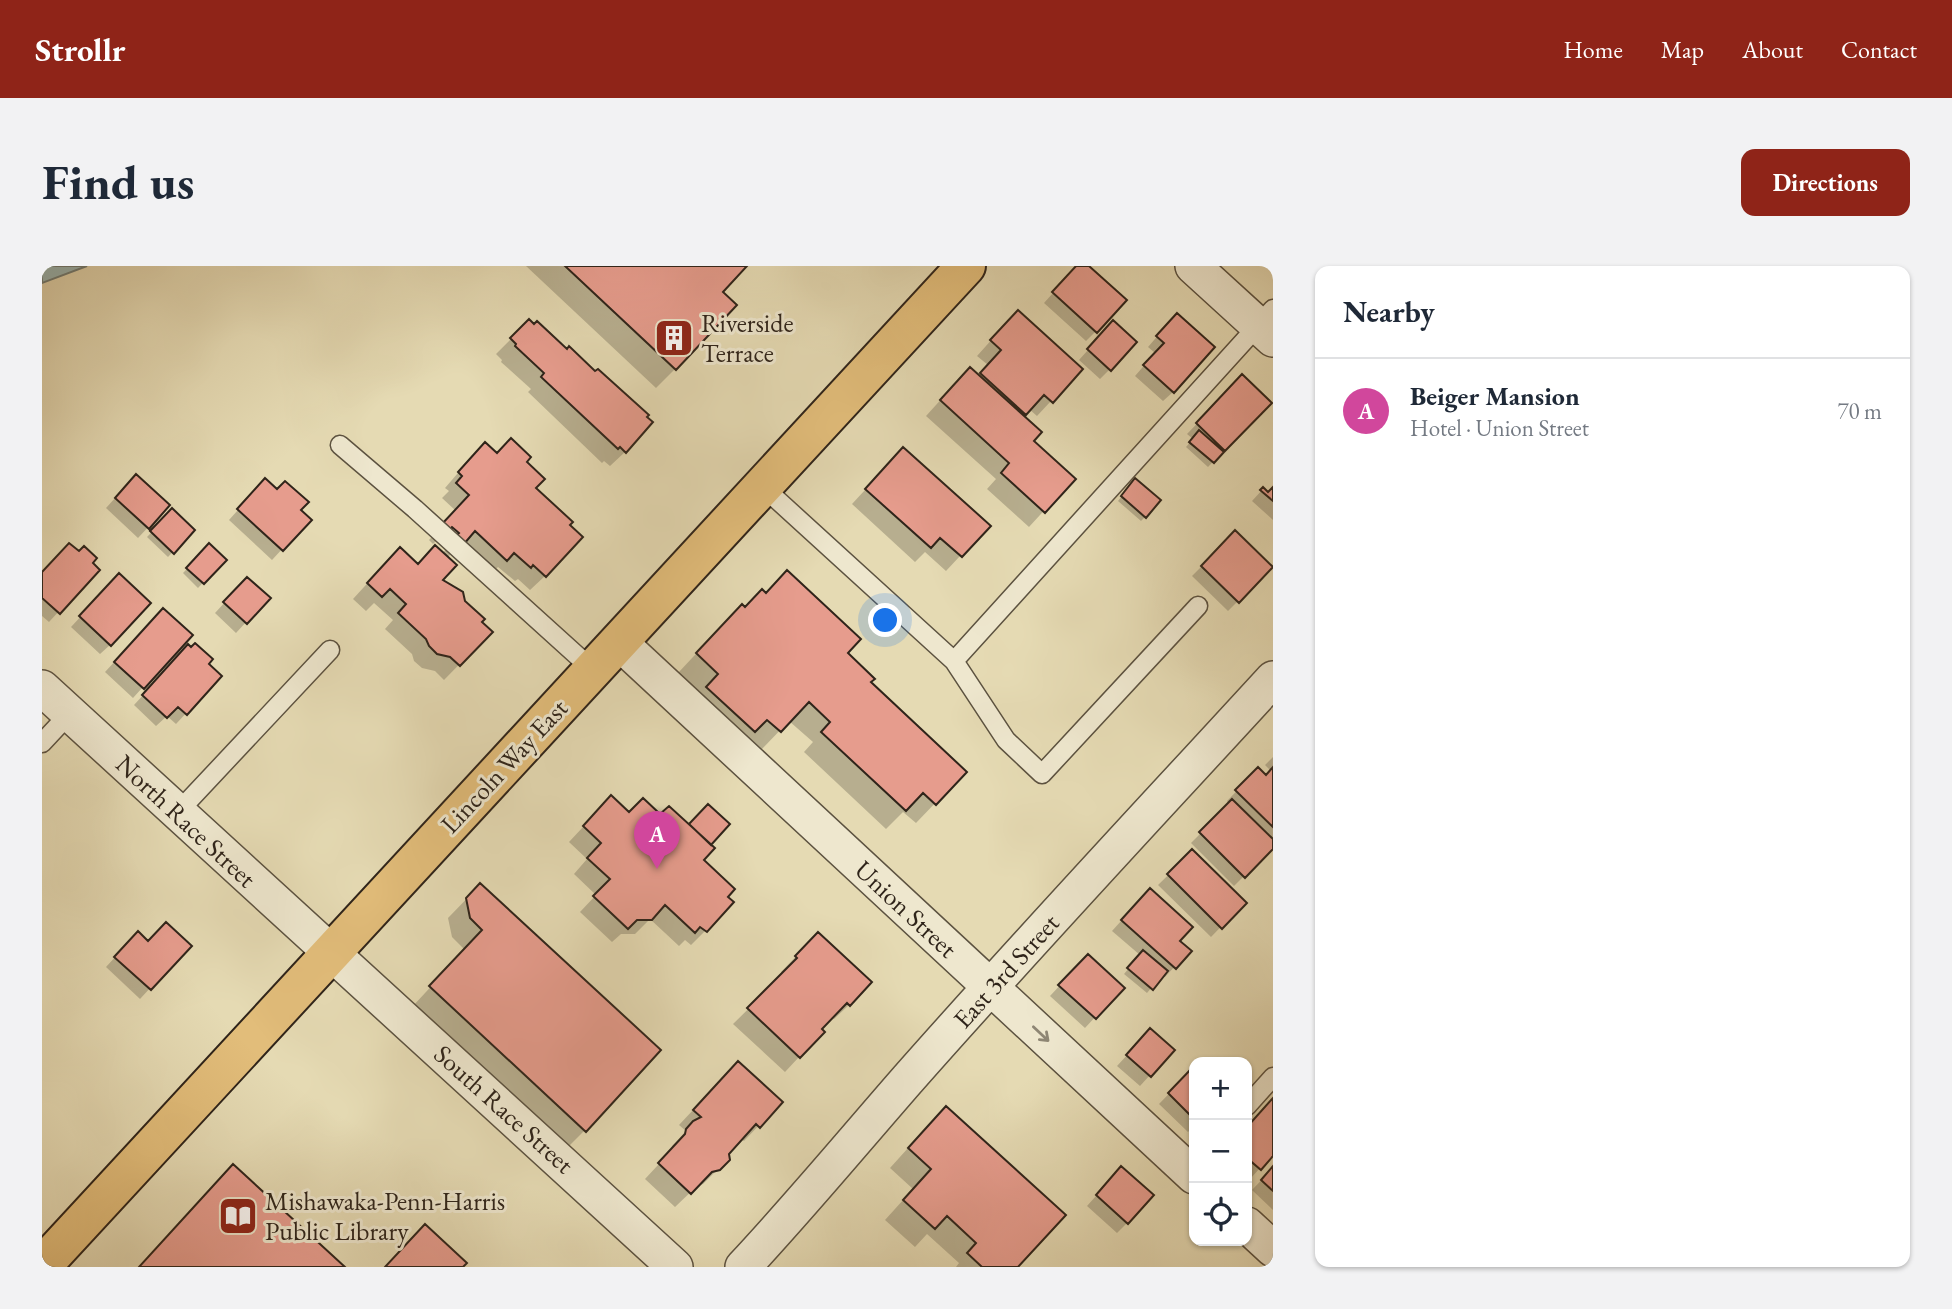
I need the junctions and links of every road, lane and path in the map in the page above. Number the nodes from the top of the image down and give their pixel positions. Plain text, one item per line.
1 (966, 266) edge
2 (1193, 266) edge
3 (1268, 324) edge
4 (340, 445) dead end
5 (762, 486) junction
6 (1198, 606) dead end
7 (619, 642) junction
8 (330, 650) dead end
9 (954, 661) junction
10 (593, 670) junction
11 (1273, 679) edge
12 (42, 688) edge
13 (70, 713) junction
14 (42, 743) edge
15 (178, 812) junction
16 (331, 954) junction
17 (991, 987) junction
18 (1273, 1077) edge
19 (1252, 1100) edge
20 (1189, 1167) edge
21 (1252, 1230) edge
22 (1273, 1250) edge
23 (42, 1266) edge
24 (675, 1267) edge
25 (743, 1267) edge

1 - 5 main road, Lincoln Way East
2 - 3 street
3 - 9 lane
4 - 10 lane
5 - 7 main road, Lincoln Way East
5 - 9 lane
6 - 9 lane
7 - 10 main road, Lincoln Way East
7 - 17 street, Union Street
8 - 15 lane
10 - 16 main road, Lincoln Way East
11 - 17 street, East 3rd Street
12 - 13 street, North Race Street
13 - 14 lane
13 - 15 street, North Race Street
15 - 16 street, North Race Street
16 - 23 main road, Lincoln Way East
16 - 24 street, South Race Street
17 -> 20 street, Union Street
17 - 25 street, East 3rd Street
18 - 19 lane
21 - 22 street

